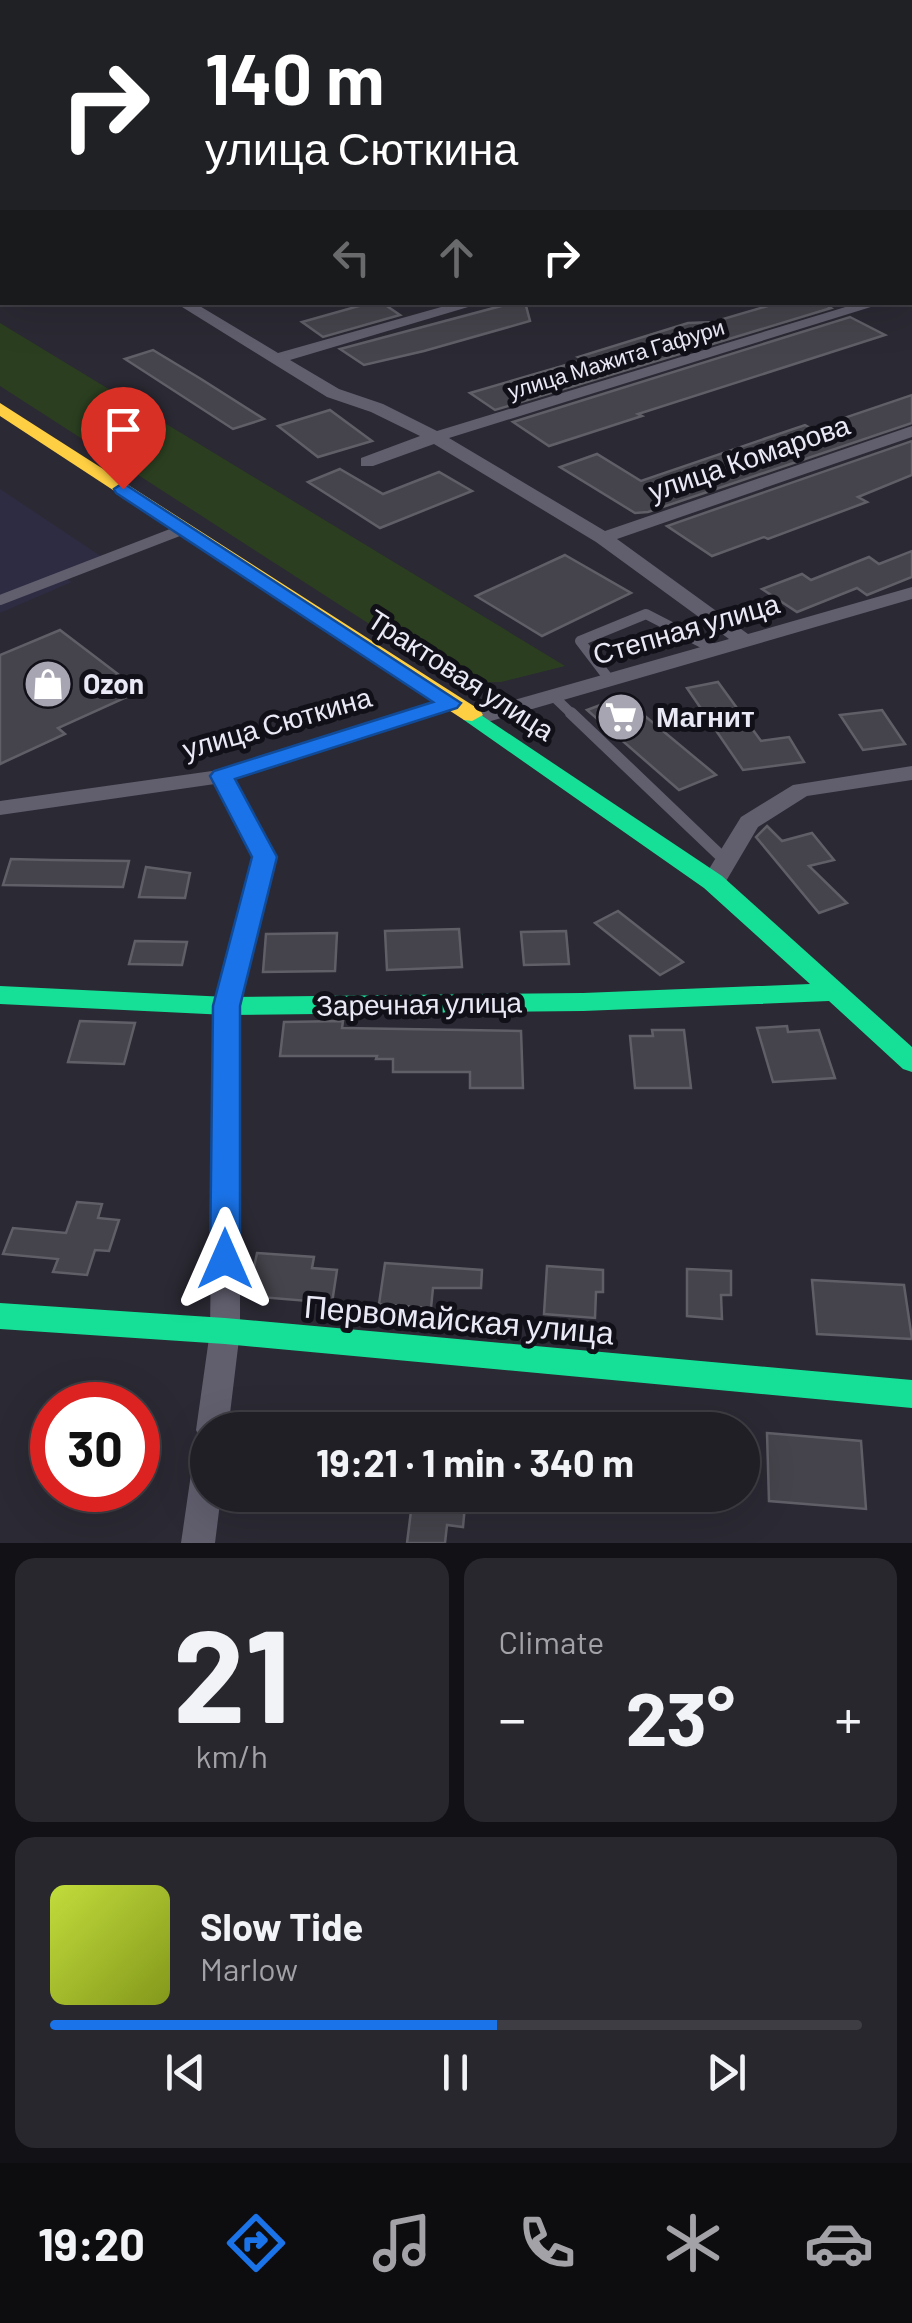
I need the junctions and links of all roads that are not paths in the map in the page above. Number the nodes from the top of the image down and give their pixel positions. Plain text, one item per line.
1 (186, 305) edge
2 (467, 305) edge
3 (870, 305) edge
4 (275, 359) junction
5 (0, 408) edge
6 (912, 431) edge
7 (435, 438) junction
8 (367, 462) dead end
9 (184, 529) junction
10 (603, 538) junction
11 (912, 593) edge
12 (0, 600) edge
13 (744, 640) junction
14 (714, 649) junction
15 (609, 679) junction
16 (553, 696) junction
17 (450, 703) junction
18 (476, 718) junction
19 (912, 773) edge
20 (222, 776) junction
21 (0, 808) edge
22 (726, 861) junction
23 (713, 882) junction
24 (838, 992) junction
25 (0, 994) edge
26 (226, 1006) junction
27 (911, 1058) edge
28 (0, 1316) edge
29 (225, 1332) junction
30 (912, 1394) edge
31 (214, 1412) edge
32 (202, 1512) edge
33 (198, 1543) edge

1 - 4 street
2 - 4 street
3 - 7 street, улица Мажита Гафури
4 - 7 street
5 - 9 main road, Трактовая улица
6 - 10 street, улица Комарова
7 - 8 street, улица Мажита Гафури
7 - 10 street
9 - 12 lane
9 - 17 main road, Трактовая улица
10 - 13 street
11 - 13 street, Степная улица
13 - 14 street, Степная улица
14 - 15 street, Степная улица
14 - 15 lane
15 - 16 street, Степная улица
16 - 18 street, Степная улица
16 - 22 lane
17 - 18 main road, Трактовая улица
17 - 20 street, улица Сюткина
18 - 23 main road, Трактовая улица
19 - 22 street
20 - 21 street, улица Сюткина
20 - 26 street
22 - 23 street
23 - 24 main road, Трактовая улица
24 - 26 main road, Заречная улица
24 - 27 main road, Трактовая улица
25 - 26 main road, Заречная улица
26 - 29 street
28 - 29 main road, Первомайская улица
29 - 30 main road, Первомайская улица
29 - 31 street
32 - 33 street

